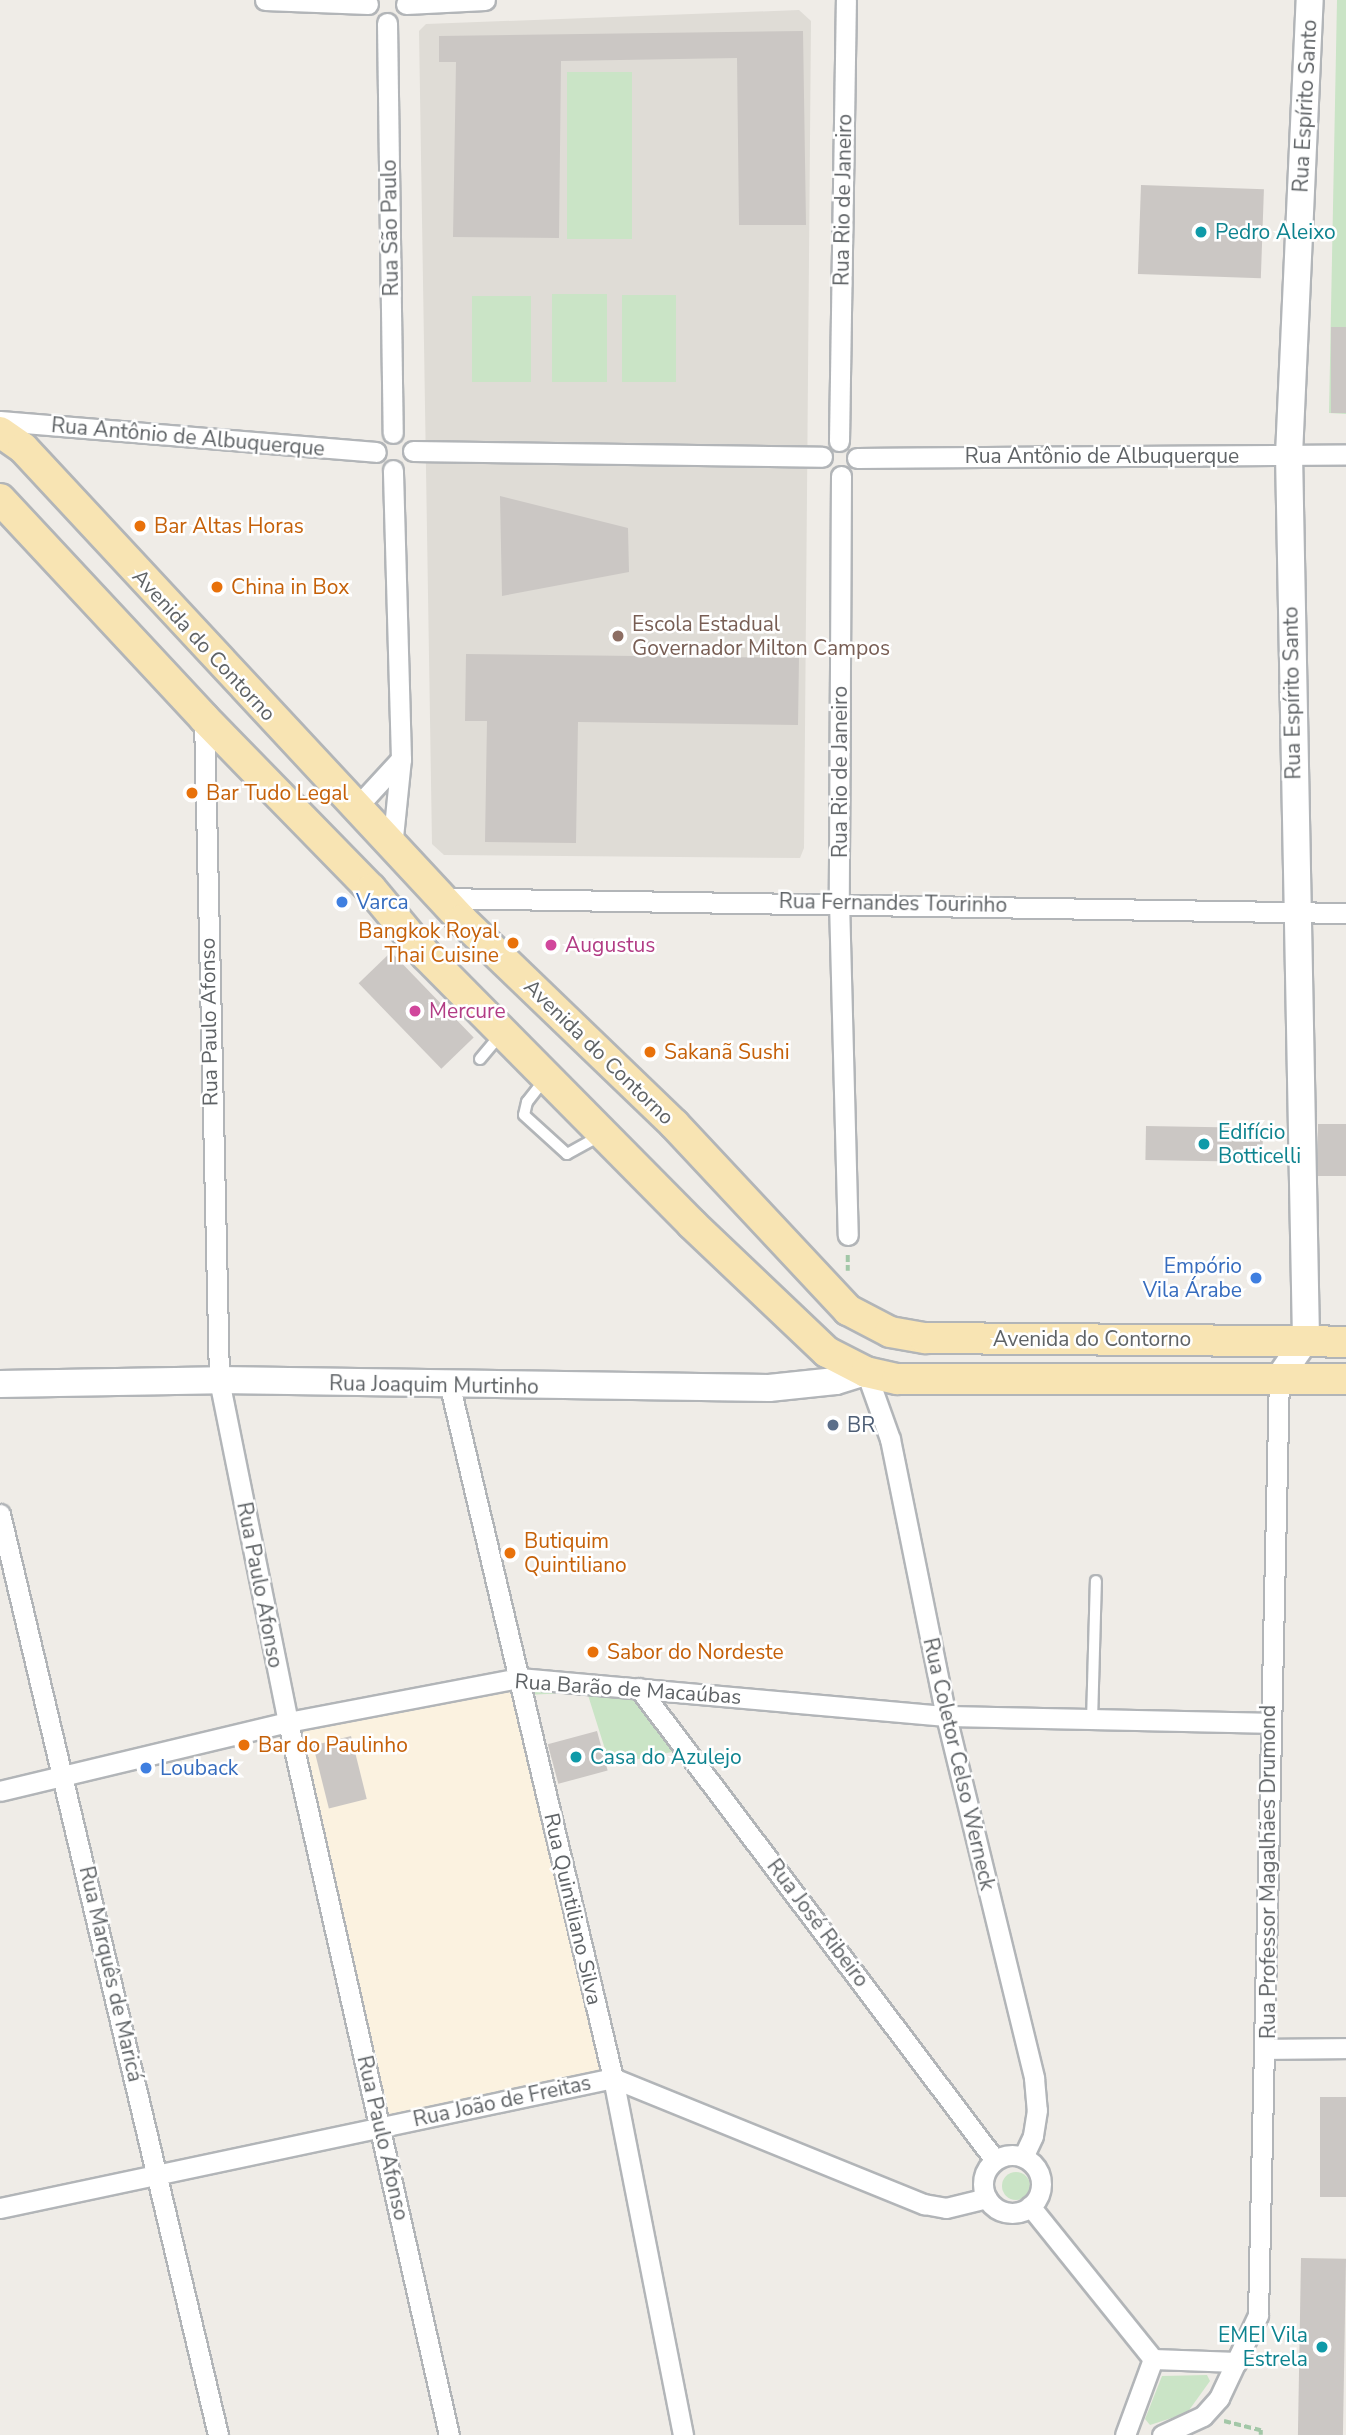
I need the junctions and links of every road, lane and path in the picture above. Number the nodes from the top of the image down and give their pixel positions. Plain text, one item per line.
1 (265, 0) edge
2 (485, 0) edge
3 (846, 0) edge
4 (1310, 0) edge
5 (369, 2) edge
6 (405, 2) edge
7 (387, 23) junction
8 (0, 421) edge
9 (0, 432) edge
10 (393, 433) junction
11 (839, 441) junction
12 (413, 451) junction
13 (376, 452) junction
14 (1346, 455) edge
15 (1289, 456) junction
16 (822, 457) junction
17 (858, 458) junction
18 (393, 470) junction
19 (841, 476) junction
20 (0, 499) edge
21 (204, 718) junction
22 (401, 759) junction
23 (355, 809) junction
24 (392, 847) junction
25 (440, 898) junction
26 (839, 901) junction
27 (1296, 912) junction
28 (1346, 913) edge
29 (504, 1031) junction
30 (480, 1059) dead end
31 (548, 1076) junction
32 (604, 1132) junction
33 (848, 1235) dead end
34 (925, 1338) junction
35 (1306, 1339) junction
36 (1346, 1342) edge
37 (866, 1372) junction
38 (1279, 1378) junction
39 (1346, 1379) edge
40 (219, 1380) junction
41 (0, 1384) edge
42 (450, 1387) junction
43 (0, 1514) edge
44 (1096, 1581) dead end
45 (519, 1678) junction
46 (639, 1688) junction
47 (946, 1716) junction
48 (288, 1722) junction
49 (1091, 1722) junction
50 (1268, 1723) junction
51 (64, 1777) junction
52 (0, 1791) edge
53 (1346, 2048) edge
54 (1266, 2049) junction
55 (613, 2078) junction
56 (381, 2126) junction
57 (1023, 2157) junction
58 (995, 2160) junction
59 (158, 2176) junction
60 (987, 2198) junction
61 (1030, 2206) junction
62 (0, 2208) edge
63 (1153, 2359) junction
64 (1237, 2362) junction
65 (1203, 2416) junction
66 (218, 2435) edge
67 (449, 2435) edge
68 (683, 2435) edge
69 (1125, 2435) edge
70 (1161, 2435) edge
71 (1261, 2435) edge

1 - 5 street
2 - 6 street
3 - 11 street, Rua Rio de Janeiro
4 - 15 street, Rua Espírito Santo
5 - 7 street
6 - 7 street
7 - 10 street, Rua São Paulo
8 - 13 street, Rua Antônio de Albuquerque
9 - 23 main road, Avenida do Contorno
10 - 12 street
10 - 13 street
11 - 16 street
11 - 17 street
12 - 16 street
12 - 18 street
13 - 18 street
14 - 15 street, Rua Antônio de Albuquerque
15 - 17 street, Rua Antônio de Albuquerque
15 - 27 street, Rua Espírito Santo
16 - 19 street
17 - 19 street
18 - 22 street
19 - 26 street, Rua Rio de Janeiro
20 - 21 main road, Avenida do Contorno
21 - 29 main road, Avenida do Contorno
21 - 40 street, Rua Paulo Afonso
22 - 23 street
22 - 24 street
23 - 24 main road, Avenida do Contorno
24 - 25 main road, Avenida do Contorno
25 - 26 street, Rua Fernandes Tourinho
25 - 34 main road, Avenida do Contorno
26 - 27 street, Rua Fernandes Tourinho
26 - 33 street, Rua Rio de Janeiro
27 - 28 street, Rua Fernandes Tourinho
27 - 35 street, Rua Espírito Santo
29 - 30 lane
29 - 31 main road, Avenida do Contorno
31 - 32 main road, Avenida do Contorno
31 - 32 lane
32 - 37 main road, Avenida do Contorno
34 - 35 main road, Avenida do Contorno
34 - 37 main road
35 - 36 main road, Avenida do Contorno
35 - 38 street
37 - 38 main road, Avenida do Contorno
37 - 42 street, Rua Joaquim Murtinho
37 - 47 street, Rua Coletor Celso Werneck
38 - 39 main road, Avenida do Contorno
38 - 50 street, Rua Professor Magalhães Drumond
40 - 41 street, Rua Joaquim Murtinho
40 - 42 street, Rua Joaquim Murtinho
40 - 48 street, Rua Paulo Afonso
42 - 45 street, Rua Quintiliano Silva
43 - 51 street, Rua Marquês de Maricá
44 - 49 lane
45 - 46 street, Rua Barão de Macaúbas
45 - 48 street, Rua Barão de Macaúbas
45 - 55 street, Rua Quintiliano Silva
46 - 47 street, Rua Barão de Macaúbas
46 - 58 street, Rua José Ribeiro
47 - 49 street, Rua Barão de Macaúbas
47 - 57 street, Rua Coletor Celso Werneck
48 - 51 street, Rua Barão de Macaúbas
48 - 56 street, Rua Paulo Afonso
49 - 50 street, Rua Barão de Macaúbas
50 - 54 street, Rua Professor Magalhães Drumond
51 - 52 street, Rua Barão de Macaúbas
51 - 59 street, Rua Marquês de Maricá
53 - 54 street
54 - 64 street, Rua Professor Magalhães Drumond
55 - 56 street, Rua João de Freitas
55 - 60 street, Rua João de Freitas
55 - 68 street, Rua Quintiliano Silva
56 - 59 street, Rua João de Freitas
56 - 67 street, Rua Paulo Afonso
57 - 58 street
57 - 61 street
58 - 60 street
59 - 62 street, Rua João de Freitas
59 - 66 street, Rua Marquês de Maricá
60 - 61 street
61 - 63 street
63 - 64 street
63 - 69 street
64 - 65 street, Rua Professor Magalhães Drumond
65 - 70 street
65 - 71 path

